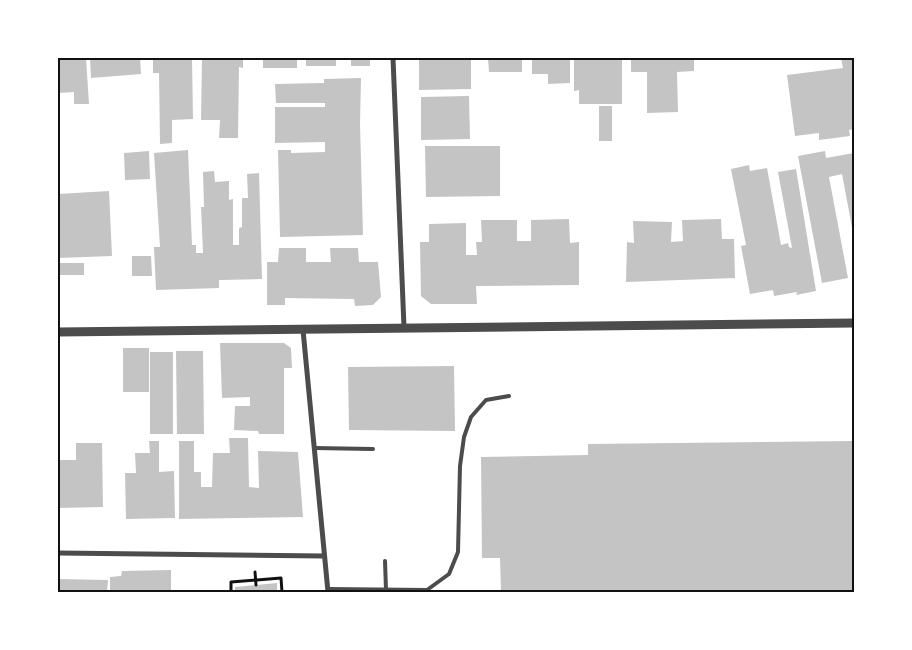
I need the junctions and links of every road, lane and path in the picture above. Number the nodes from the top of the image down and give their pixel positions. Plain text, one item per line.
1 (393, 58) edge
2 (854, 323) edge
3 (404, 328) junction
4 (303, 330) junction
5 (58, 332) edge
6 (509, 396) dead end
7 (314, 448) junction
8 (373, 449) dead end
9 (58, 553) edge
10 (324, 556) junction
11 (385, 561) dead end
12 (386, 590) junction
13 (328, 591) edge
14 (231, 592) edge
15 (282, 592) edge

1 - 3 street
2 - 3 street
3 - 4 street
4 - 5 street
4 - 7 street
6 - 12 lane
7 - 8 lane
7 - 10 street
9 - 10 street
10 - 13 street
11 - 12 lane
12 - 13 lane
14 - 15 path

